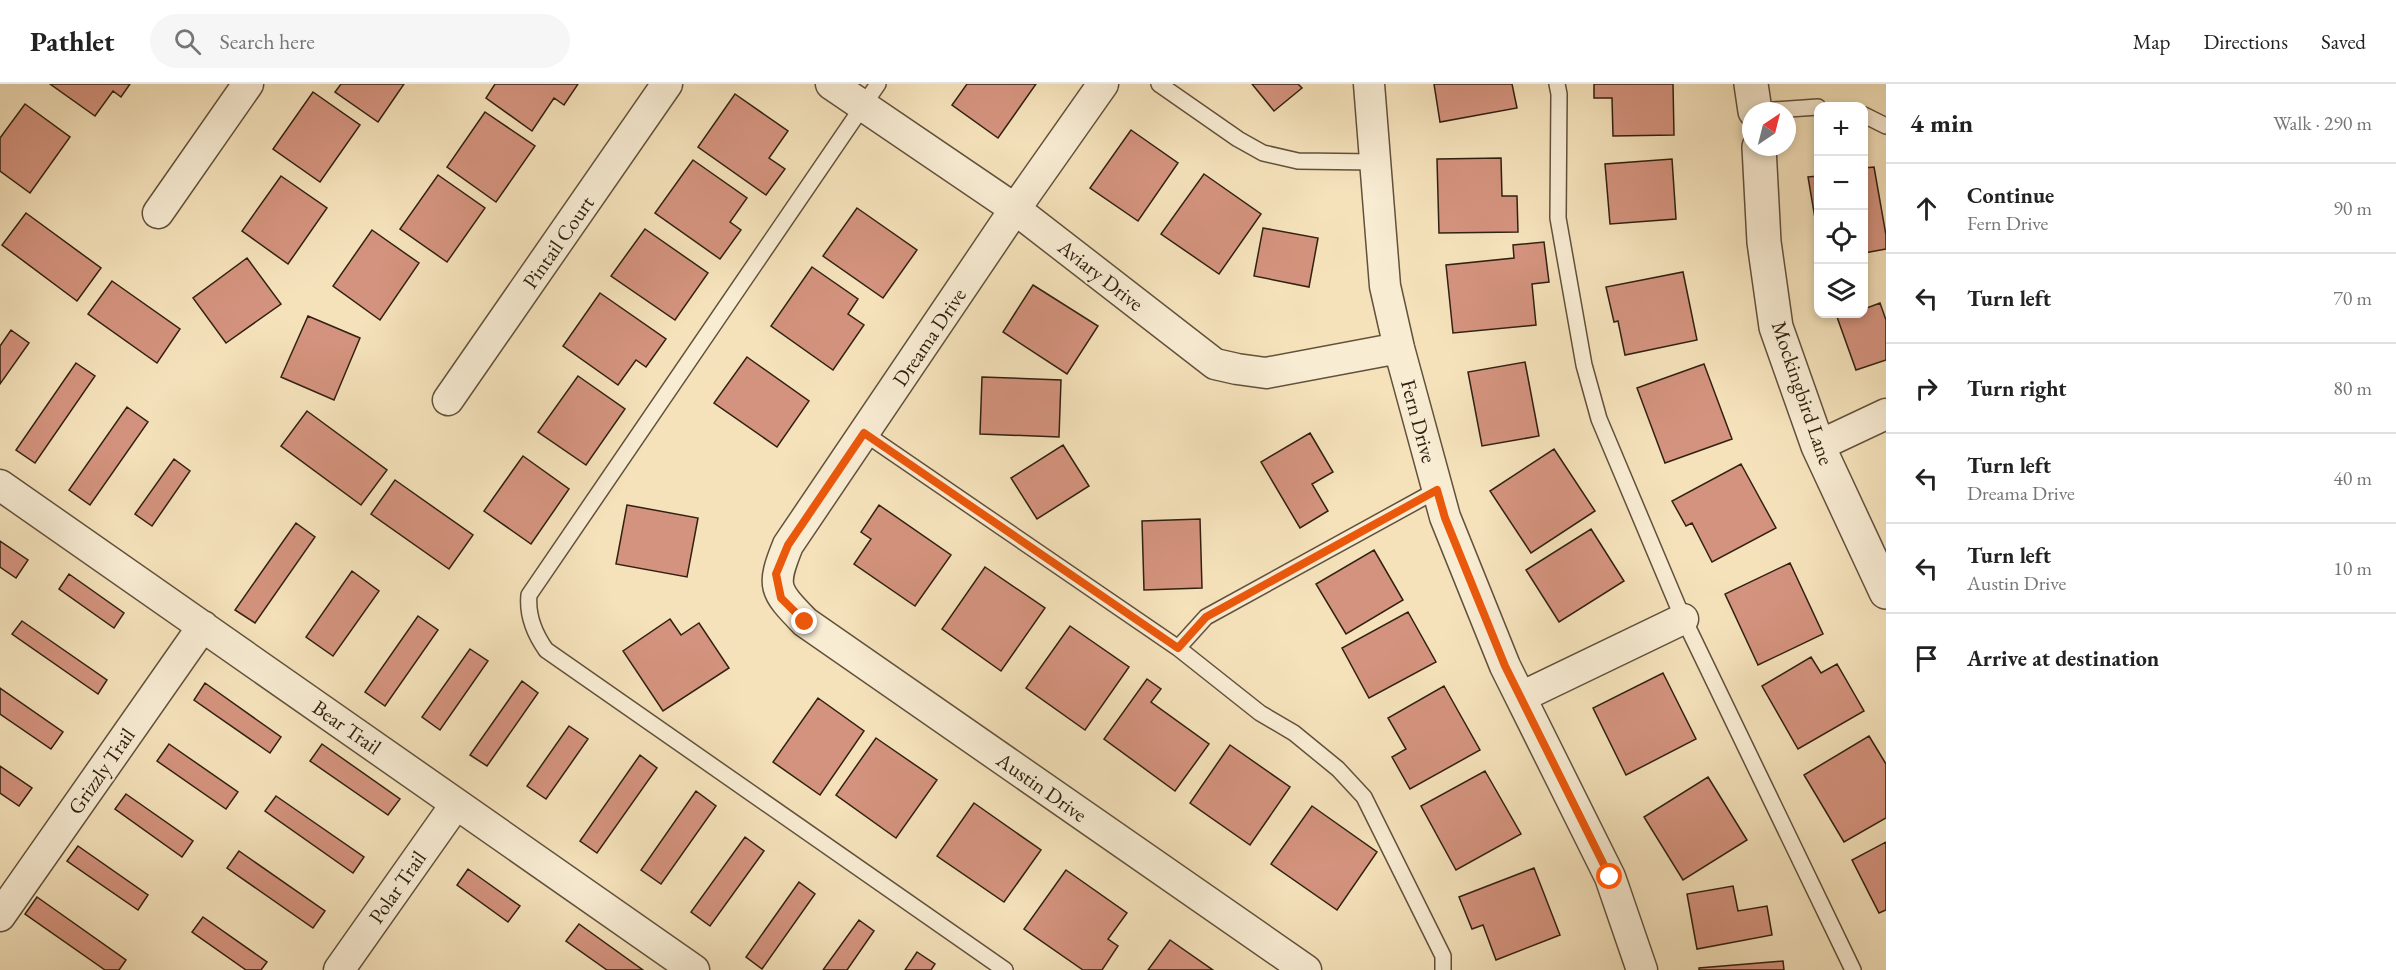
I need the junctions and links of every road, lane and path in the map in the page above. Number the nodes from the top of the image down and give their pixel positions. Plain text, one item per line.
1 (248, 84) edge
2 (667, 84) edge
3 (831, 84) edge
4 (1103, 84) edge
5 (1159, 84) edge
6 (1369, 84) edge
7 (1557, 84) edge
8 (1751, 84) edge
9 (870, 95) edge
10 (1754, 102) edge
11 (1814, 107) edge
12 (1796, 108) edge
13 (1868, 117) edge
14 (1886, 126) edge
15 (1759, 156) edge
16 (1375, 162) junction
17 (1015, 209) junction
18 (158, 213) dead end
19 (1399, 348) junction
20 (448, 400) dead end
21 (1886, 414) edge
22 (864, 433) junction
23 (1818, 447) junction
24 (0, 485) edge
25 (1437, 490) junction
26 (1886, 592) edge
27 (781, 598) joint
28 (1683, 619) junction
29 (203, 626) junction
30 (1178, 648) junction
31 (1521, 697) junction
32 (456, 804) junction
33 (0, 916) edge
34 (339, 970) edge
35 (694, 970) edge
36 (1005, 970) edge
37 (1306, 970) edge
38 (1443, 970) edge
39 (1642, 970) edge
40 (1853, 970) edge

1 - 18 street
2 - 20 street, Pintail Court
3 - 9 street, Aviary Drive
4 - 17 street, Dreama Drive
5 - 16 lane
6 - 16 street, Fern Drive
7 - 28 lane
8 - 10 street
9 - 17 street, Aviary Drive
9 - 36 lane
11 - 12 lane
13 - 14 lane
15 - 23 street, Mockingbird Lane
16 - 19 street, Fern Drive
17 - 19 street, Aviary Drive
17 - 22 street, Dreama Drive
19 - 25 street, Fern Drive
21 - 23 street
22 - 27 street, Dreama Drive
22 - 30 lane
23 - 26 street, Mockingbird Lane
24 - 29 street, Bear Trail
25 - 30 lane
25 - 31 street, Fern Drive
27 - 37 street, Austin Drive
28 - 31 street
28 - 40 lane
29 - 32 street, Bear Trail
29 - 33 street, Grizzly Trail
30 - 38 lane
31 - 39 street, Fern Drive
32 - 34 street, Polar Trail
32 - 35 street, Bear Trail

